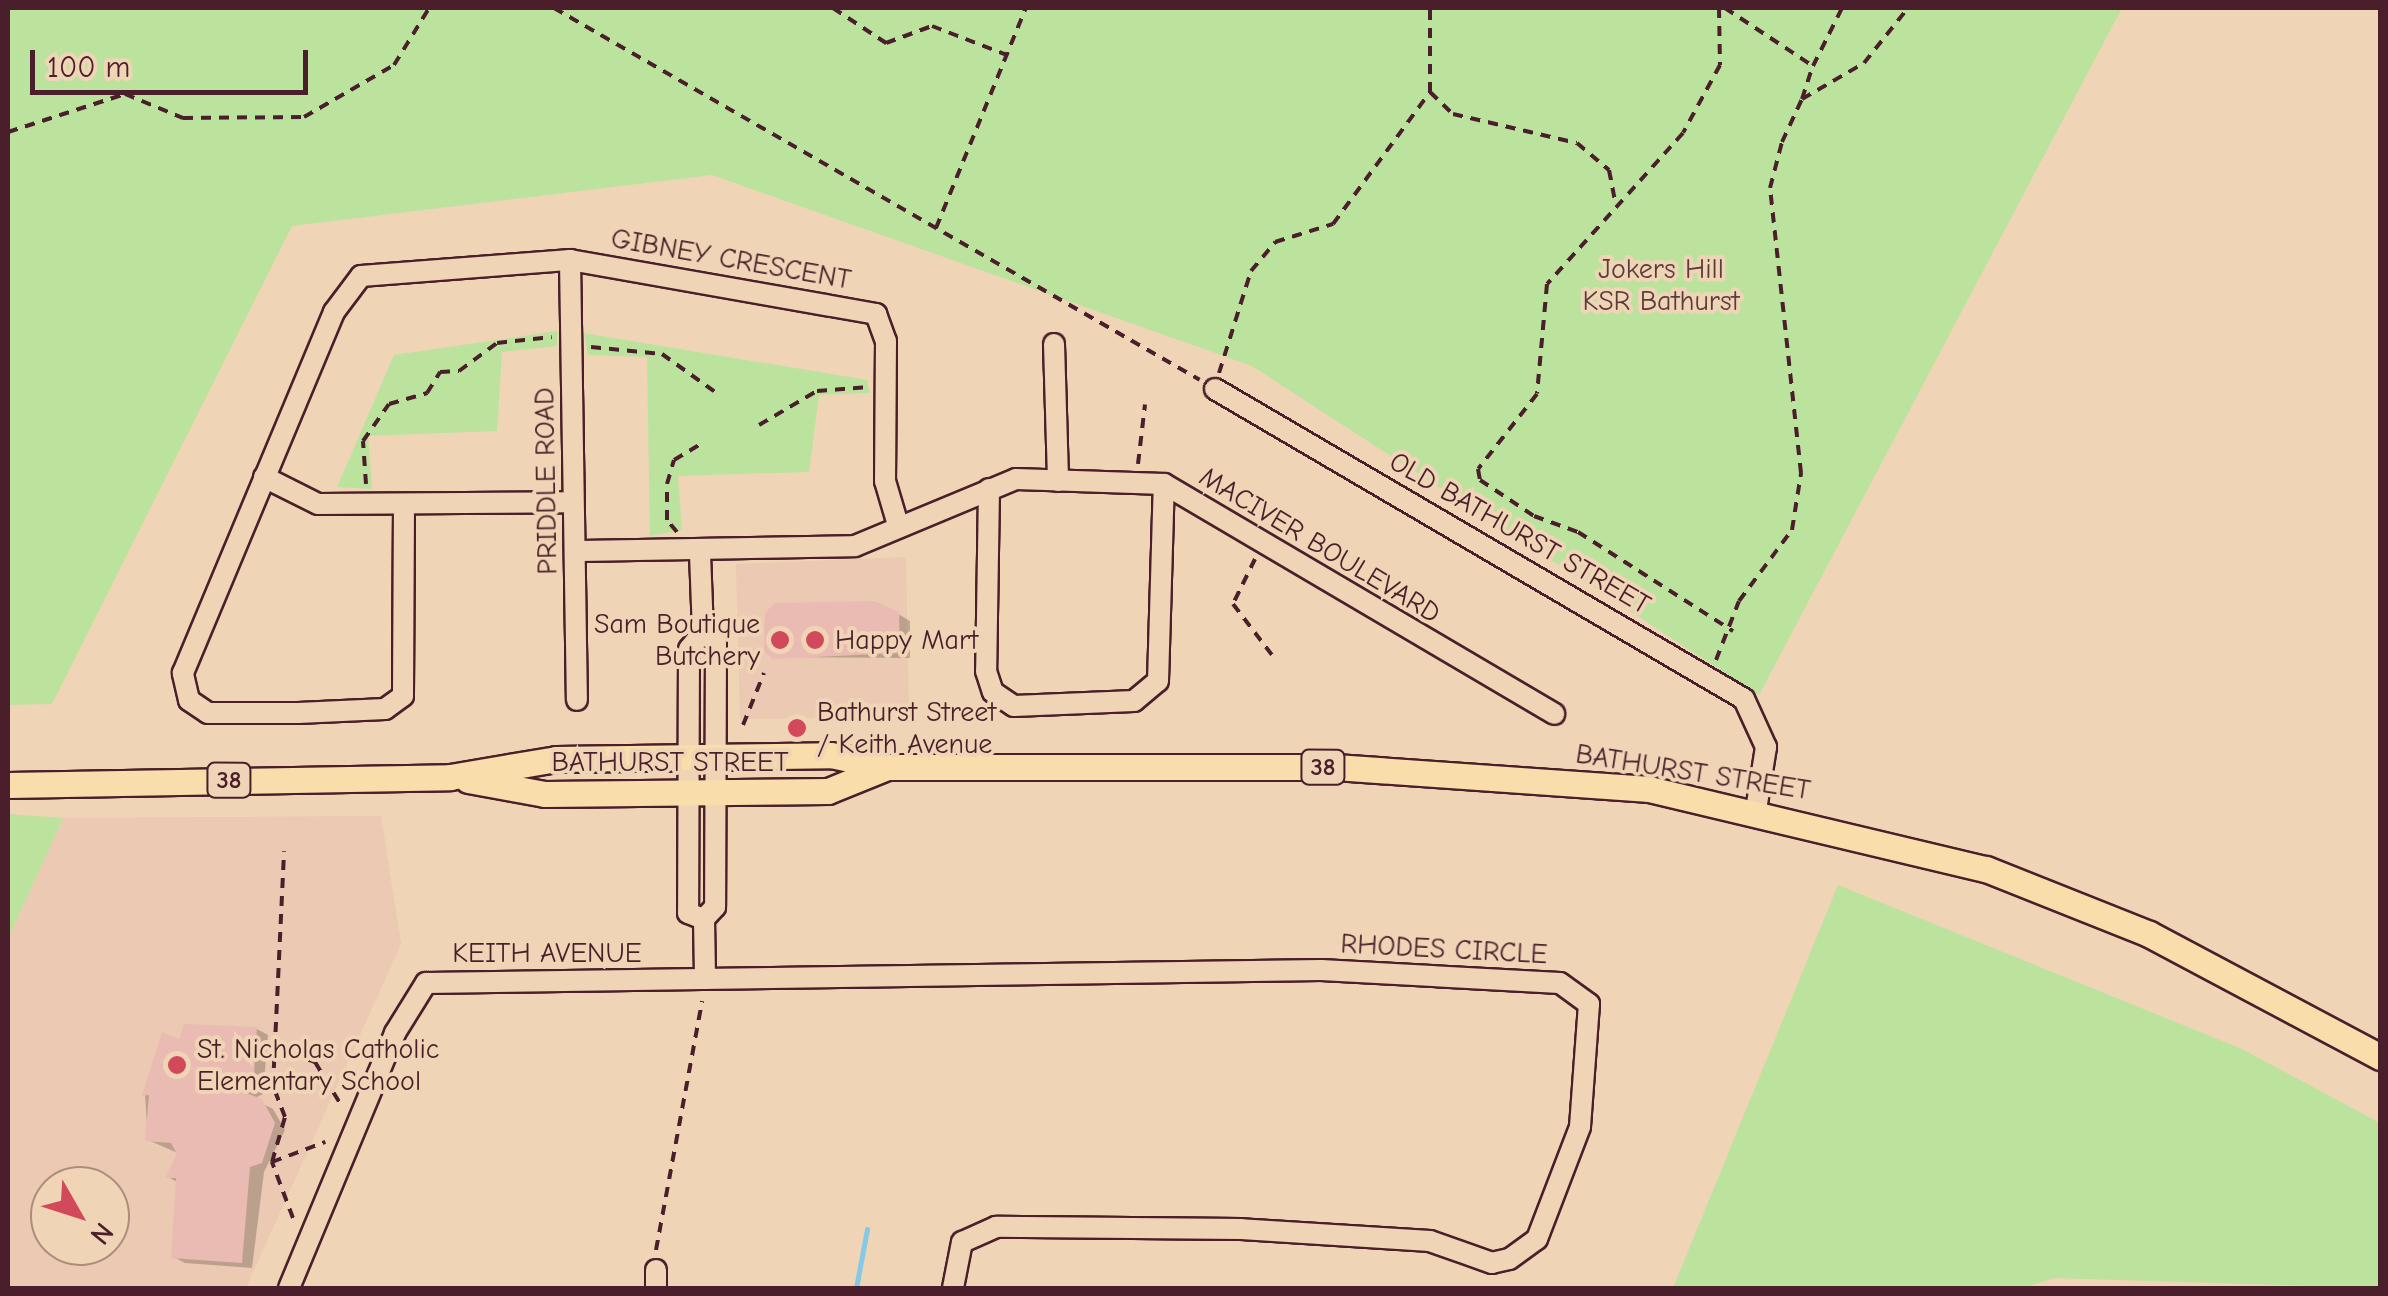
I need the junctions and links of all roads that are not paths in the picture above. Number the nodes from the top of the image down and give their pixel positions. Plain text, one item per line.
1 (355, 253) dead end
2 (570, 260) junction
3 (361, 276) junction
4 (1054, 344) dead end
5 (1215, 389) road end
6 (264, 477) junction
7 (1058, 482) junction
8 (1164, 484) junction
9 (990, 489) junction
10 (573, 502) junction
11 (404, 504) junction
12 (898, 525) junction
13 (576, 551) junction
14 (700, 554) junction
15 (577, 700) dead end
16 (1554, 714) dead end
17 (702, 758) junction
18 (886, 766) junction
19 (450, 776) junction
20 (8, 785) edge
21 (716, 792) junction
22 (688, 793) junction
23 (1756, 810) junction
24 (704, 920) junction
25 (706, 978) junction
26 (2380, 1057) edge
27 (289, 1288) edge
28 (953, 1288) edge

1 - 3 street
2 - 3 street, GIBNEY CRESCENT
2 - 10 street, PRIDDLE ROAD
2 - 12 street, GIBNEY CRESCENT
3 - 6 street
4 - 7 street
5 - 23 street, OLD BATHURST STREET
6 - 11 street
6 - 11 street
7 - 8 street, MACIVER BOULEVARD
7 - 9 street, MACIVER BOULEVARD
8 - 9 street
8 - 16 street, MACIVER BOULEVARD
9 - 12 street, MACIVER BOULEVARD
10 - 11 street
10 - 13 street, PRIDDLE ROAD
12 - 14 street, MACIVER BOULEVARD
13 - 14 street, MACIVER BOULEVARD
13 - 15 street, PRIDDLE ROAD
14 - 17 street
17 - 18 main road, BATHURST STREET / 38
17 - 19 main road, BATHURST STREET / 38
17 - 21 street
17 - 22 street
18 - 21 main road, BATHURST STREET / 38
18 - 23 main road, BATHURST STREET / 38
19 - 20 main road, BATHURST STREET / 38
19 - 22 main road, BATHURST STREET / 38
21 - 22 main road, BATHURST STREET / 38
21 - 24 street
22 - 24 street
23 - 26 main road, BATHURST STREET / 38
24 - 25 street
25 - 27 street, KEITH AVENUE
25 - 28 street, RHODES CIRCLE

